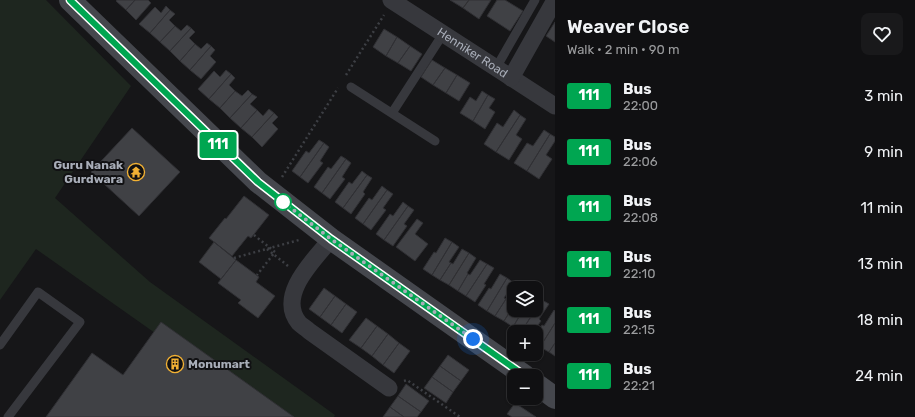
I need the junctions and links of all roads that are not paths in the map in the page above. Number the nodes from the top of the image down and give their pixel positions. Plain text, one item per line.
1 (70, 0) edge
2 (535, 0) edge
3 (555, 0) edge
4 (389, 5) edge
5 (443, 34) junction
6 (496, 68) junction
7 (511, 78) junction
8 (351, 87) dead end
9 (555, 106) edge
10 (392, 113) junction
11 (435, 141) dead end
12 (327, 244) junction
13 (0, 345) edge
14 (514, 369) edge
15 (389, 388) road end
16 (543, 389) edge
17 (555, 398) edge
18 (8, 417) edge

1 - 12 main road
2 - 6 lane
3 - 7 street
4 - 5 street, Henniker Road
5 - 6 street, Henniker Road
5 - 10 lane
6 - 7 street, Henniker Road
7 - 9 street, Henniker Road
8 - 10 lane
10 - 11 lane
12 - 14 main road
12 - 15 street
13 - 18 lane
16 - 17 main road

